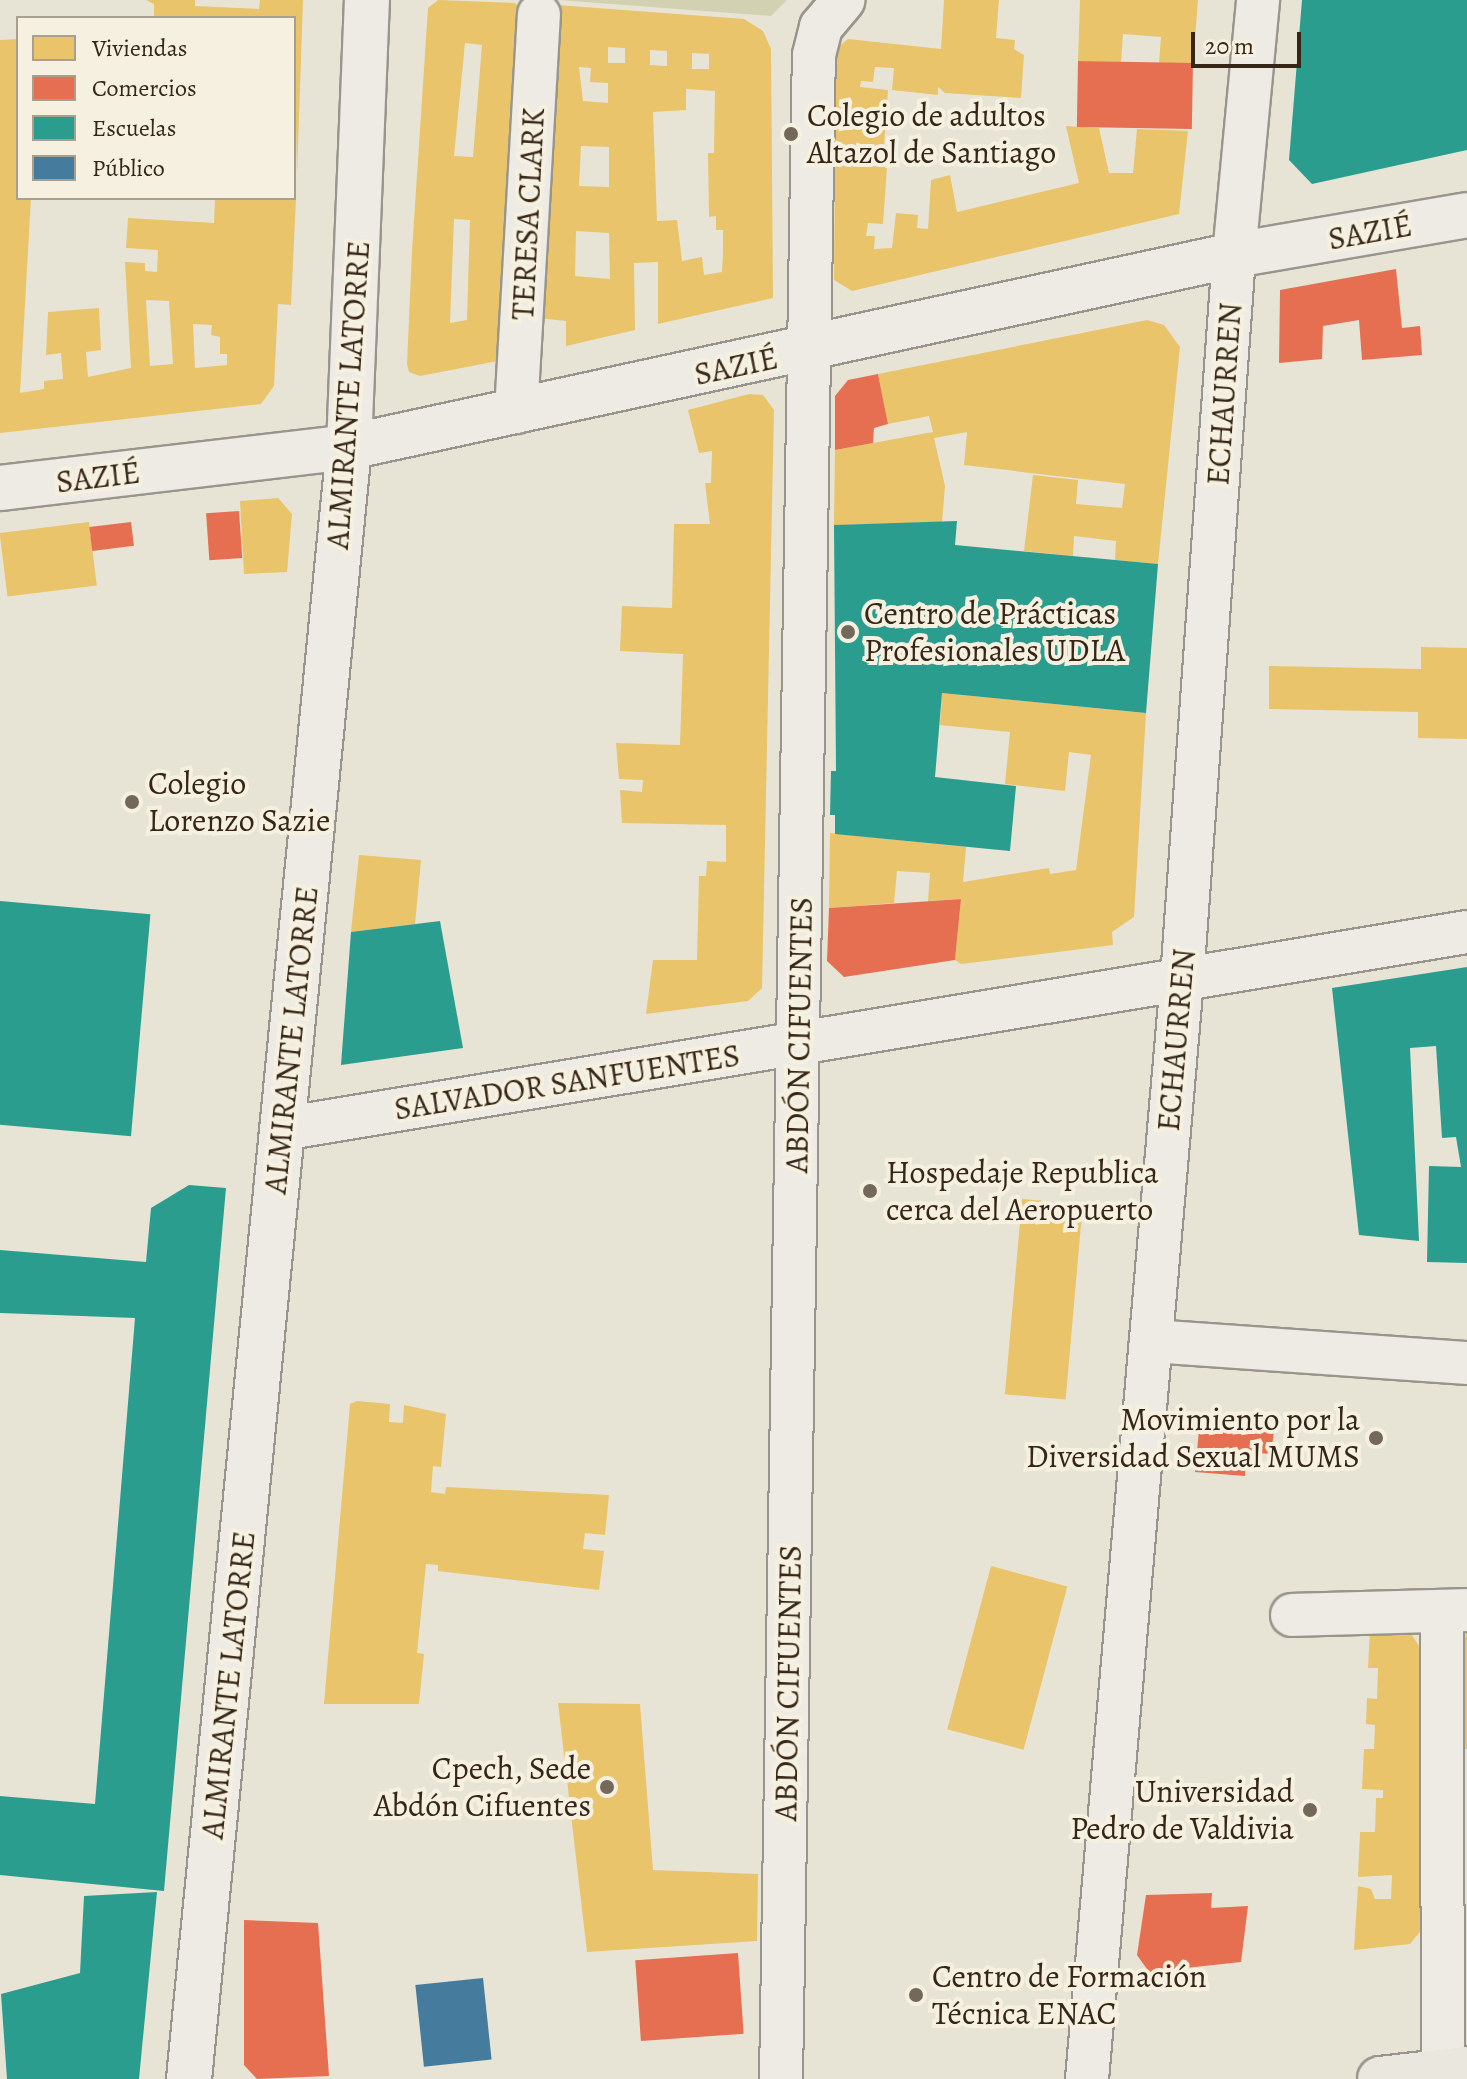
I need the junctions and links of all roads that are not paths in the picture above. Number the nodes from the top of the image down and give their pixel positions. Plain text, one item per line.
1 (367, 0) edge
2 (837, 0) edge
3 (1258, 0) edge
4 (539, 15) dead end
5 (1467, 215) edge
6 (1234, 255) junction
7 (807, 351) junction
8 (516, 412) junction
9 (349, 447) junction
10 (0, 488) edge
11 (1467, 932) edge
12 (1182, 979) junction
13 (799, 1043) junction
14 (282, 1129) junction
15 (1151, 1341) junction
16 (1467, 1363) edge
17 (1455, 1611) edge
18 (1292, 1615) dead end
19 (1455, 2071) edge
20 (189, 2079) edge
21 (781, 2079) edge
22 (1087, 2079) edge
23 (1380, 2079) edge

1 - 9 main road, ALMIRANTE LATORRE
2 - 7 street, ABDÓN CIFUENTES
3 - 6 street, ECHAURREN
4 - 8 street, TERESA CLARK
5 - 6 main road, SAZIÉ
6 - 7 main road, SAZIÉ
6 - 12 street, ECHAURREN
7 - 8 main road, SAZIÉ
7 - 13 street, ABDÓN CIFUENTES
8 - 9 main road, SAZIÉ
9 - 10 main road, SAZIÉ
9 - 14 main road, ALMIRANTE LATORRE
11 - 12 street, SALVADOR SANFUENTES
12 - 13 street, SALVADOR SANFUENTES
12 - 15 street, ECHAURREN
13 - 14 street, SALVADOR SANFUENTES
13 - 21 street, ABDÓN CIFUENTES
14 - 20 main road, ALMIRANTE LATORRE
15 - 16 street
15 - 22 street, ECHAURREN
17 - 18 street
17 - 19 street
19 - 23 main road

